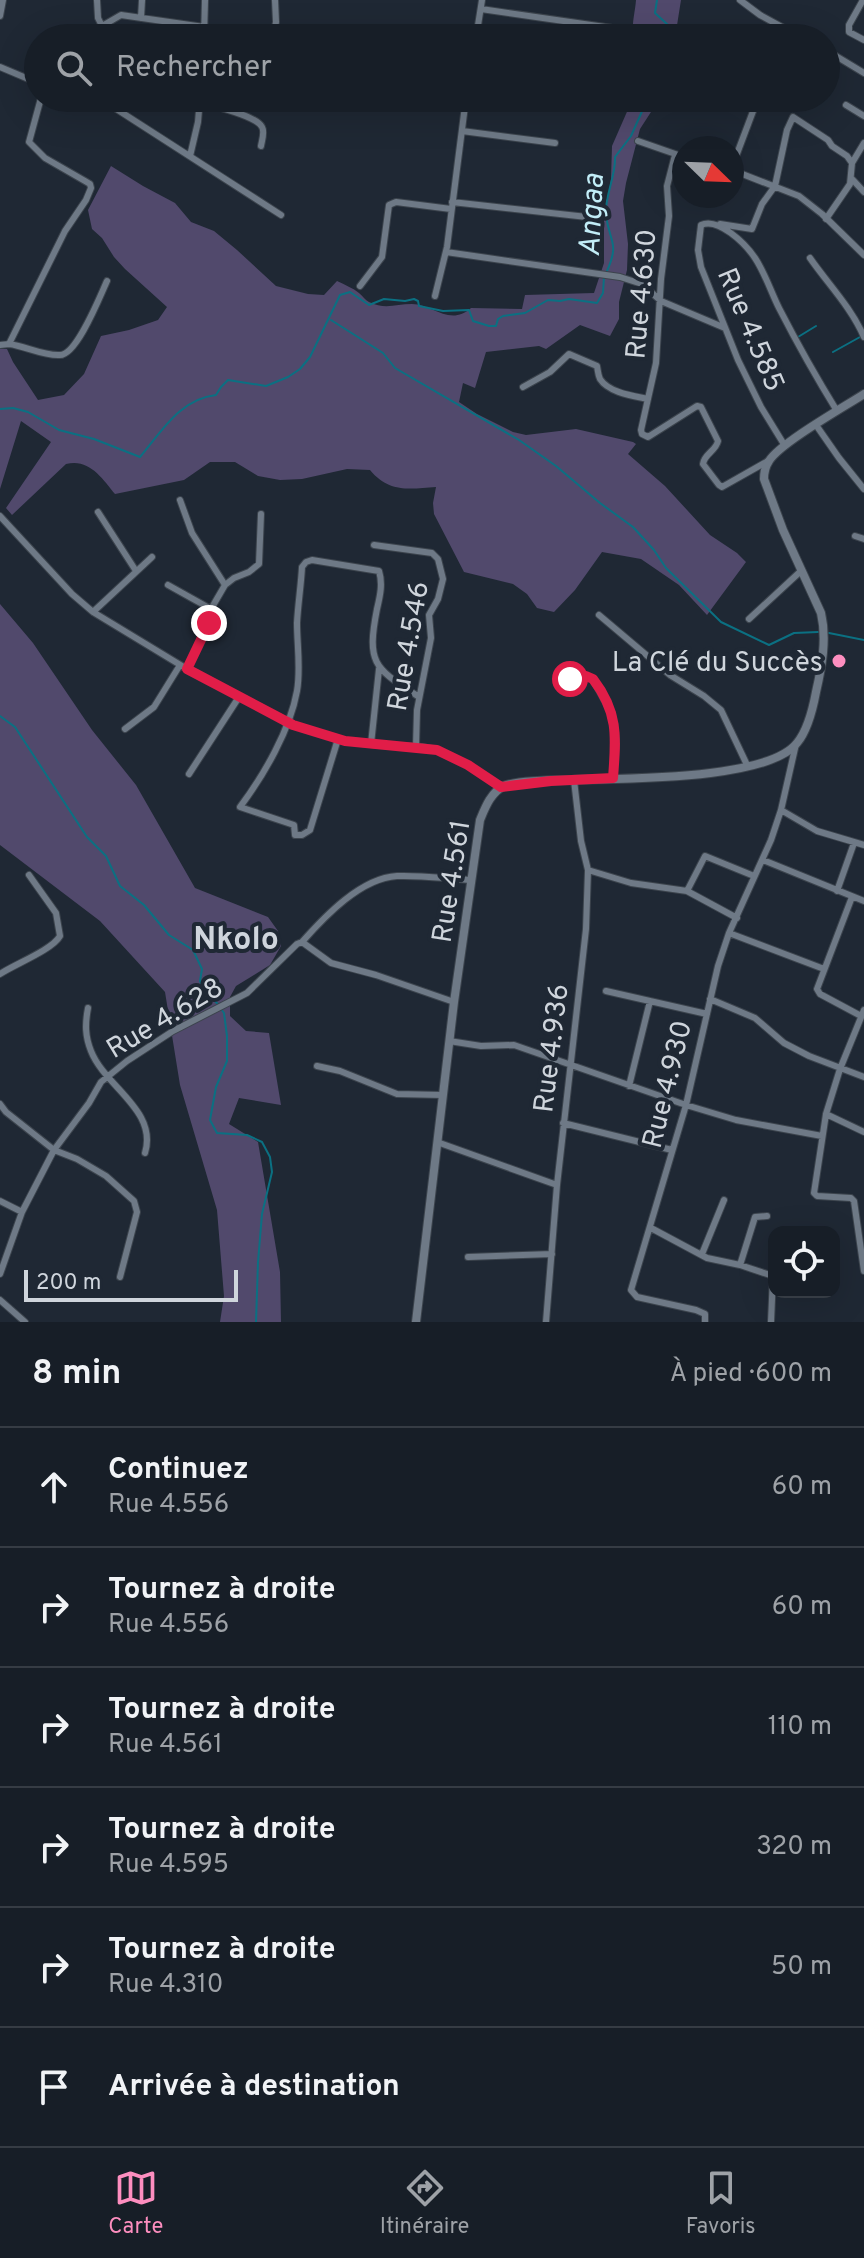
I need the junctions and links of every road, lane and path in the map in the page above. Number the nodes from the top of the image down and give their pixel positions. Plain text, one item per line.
1 (3, 0) edge
2 (97, 0) edge
3 (142, 0) edge
4 (205, 0) edge
5 (275, 0) edge
6 (482, 0) edge
7 (740, 0) edge
8 (863, 0) edge
9 (481, 9) junction
10 (0, 16) edge
11 (141, 18) junction
12 (101, 24) edge
13 (105, 24) edge
14 (183, 24) edge
15 (204, 24) edge
16 (276, 24) edge
17 (478, 24) edge
18 (585, 24) edge
19 (776, 24) edge
20 (864, 40) edge
21 (840, 58) edge
22 (0, 67) edge
23 (864, 73) edge
24 (24, 77) edge
25 (846, 105) dead end
26 (37, 112) edge
27 (121, 112) edge
28 (198, 112) edge
29 (232, 112) edge
30 (464, 112) edge
31 (753, 112) edge
32 (864, 116) edge
33 (462, 131) junction
34 (744, 136) edge
35 (638, 141) dead end
36 (555, 143) dead end
37 (864, 143) edge
38 (261, 146) dead end
39 (672, 154) edge
40 (190, 156) junction
41 (852, 163) junction
42 (672, 167) edge
43 (744, 174) edge
44 (852, 179) junction
45 (775, 186) junction
46 (864, 192) edge
47 (452, 205) junction
48 (281, 215) dead end
49 (587, 217) dead end
50 (826, 219) junction
51 (717, 224) junction
52 (446, 252) junction
53 (864, 255) edge
54 (810, 258) dead end
55 (107, 281) dead end
56 (360, 286) dead end
57 (435, 296) dead end
58 (661, 301) junction
59 (725, 328) junction
60 (864, 337) edge
61 (9, 344) junction
62 (0, 345) edge
63 (523, 387) dead end
64 (864, 394) edge
65 (648, 399) junction
66 (837, 411) junction
67 (816, 425) junction
68 (785, 446) junction
69 (768, 461) junction
70 (864, 489) edge
71 (180, 500) dead end
72 (98, 512) dead end
73 (261, 514) dead end
74 (0, 516) edge
75 (855, 536) dead end
76 (864, 539) edge
77 (374, 545) dead end
78 (152, 557) dead end
79 (802, 570) junction
80 (136, 571) junction
81 (168, 585) dead end
82 (225, 585) junction
83 (211, 609) junction
84 (93, 612) junction
85 (599, 615) dead end
86 (749, 619) dead end
87 (184, 667) junction
88 (379, 669) junction
89 (570, 679) dead end
90 (239, 697) junction
91 (419, 697) junction
92 (288, 722) junction
93 (125, 729) dead end
94 (338, 739) junction
95 (371, 744) junction
96 (796, 744) junction
97 (416, 747) junction
98 (748, 767) junction
99 (189, 774) dead end
100 (613, 778) junction
101 (574, 780) junction
102 (501, 787) junction
103 (781, 810) junction
104 (854, 843) junction
105 (864, 845) edge
106 (763, 860) junction
107 (588, 870) junction
108 (29, 875) dead end
109 (754, 876) junction
110 (472, 880) junction
111 (687, 891) junction
112 (837, 891) junction
113 (852, 897) junction
114 (864, 901) edge
115 (737, 918) junction
116 (729, 933) junction
117 (302, 942) junction
118 (824, 969) junction
119 (0, 974) edge
120 (606, 991) dead end
121 (710, 999) junction
122 (650, 1001) junction
123 (454, 1002) junction
124 (88, 1008) dead end
125 (863, 1013) edge
126 (707, 1014) junction
127 (449, 1041) junction
128 (317, 1066) dead end
129 (569, 1066) junction
130 (840, 1069) junction
131 (107, 1077) junction
132 (864, 1077) edge
133 (629, 1086) junction
134 (443, 1095) junction
135 (0, 1104) edge
136 (686, 1105) junction
137 (826, 1114) junction
138 (563, 1123) junction
139 (864, 1132) edge
140 (822, 1136) junction
141 (437, 1142) junction
142 (54, 1150) junction
143 (672, 1150) junction
144 (145, 1153) dead end
145 (557, 1185) junction
146 (724, 1200) dead end
147 (0, 1201) edge
148 (22, 1212) junction
149 (767, 1216) dead end
150 (651, 1228) junction
151 (552, 1254) junction
152 (702, 1254) junction
153 (468, 1257) dead end
154 (740, 1265) junction
155 (864, 1268) edge
156 (0, 1274) edge
157 (120, 1277) dead end
158 (0, 1300) edge
159 (25, 1322) edge
160 (416, 1322) edge
161 (546, 1322) edge
162 (705, 1322) edge
163 (771, 1322) edge

1 - 10 street
2 - 12 street
3 - 11 street
4 - 15 street
5 - 16 street
6 - 9 street
7 - 19 street
8 - 20 street
9 - 17 street
9 - 18 street
11 - 13 street
11 - 14 street
21 - 23 street
22 - 24 street
25 - 32 street
26 - 61 street
27 - 40 street
28 - 40 street
29 - 38 street
30 - 33 street
31 - 34 street
33 - 36 street
33 - 47 street
35 - 39 street
37 - 41 street
40 - 48 street
41 - 44 street
41 - 45 street
42 - 58 street, Rue 4.630
43 - 45 street
44 - 46 street
44 - 50 street
45 - 50 street
45 - 51 street
47 - 49 street
47 - 52 street
47 - 56 street
50 - 53 street
51 - 59 street, Rue 4.585
51 - 66 street, Rue 4.585
52 - 57 street
52 - 58 street
54 - 60 street
55 - 61 street
58 - 59 street
58 - 65 street, Rue 4.630
59 - 68 street, Rue 4.585
61 - 62 street
63 - 65 street
64 - 66 main road
65 - 69 street, Rue 4.630
66 - 67 main road
67 - 68 main road
67 - 70 street
68 - 69 main road
69 - 79 main road
71 - 82 street
72 - 80 street
73 - 82 street
74 - 84 street
75 - 76 street
77 - 91 street, Rue 4.546
78 - 80 street
79 - 86 street
79 - 96 main road
80 - 84 street
81 - 83 street
82 - 83 street
83 - 87 street
84 - 87 street
85 - 98 street
87 - 90 street
87 - 93 street
88 - 91 street
88 - 92 street
88 - 95 street
89 - 100 street
90 - 92 street
90 - 99 street
91 - 97 street, Rue 4.546
92 - 94 street
92 - 94 street
94 - 95 street
95 - 97 street
96 - 98 main road
96 - 103 street, Rue 4.930
97 - 102 street
98 - 100 main road
100 - 101 main road
101 - 102 main road
101 - 107 street, Rue 4.936
102 - 110 main road, Rue 4.561
103 - 104 street
103 - 106 street, Rue 4.930
104 - 105 street
104 - 112 street
106 - 109 street, Rue 4.930
106 - 112 street
107 - 111 street
107 - 129 street, Rue 4.936
108 - 119 street
109 - 111 street
109 - 115 street, Rue 4.930
110 - 117 street, Rue 4.628
110 - 123 main road, Rue 4.561
111 - 115 street
112 - 113 street
113 - 114 street
113 - 118 street
115 - 116 street, Rue 4.930
116 - 118 street
116 - 121 street, Rue 4.930
117 - 123 street
117 - 131 street, Rue 4.628
118 - 125 street
120 - 122 street
121 - 126 street, Rue 4.930
121 - 130 street
122 - 126 street
122 - 133 street
123 - 127 main road, Rue 4.561
124 - 131 street
125 - 130 street
126 - 136 street, Rue 4.930
127 - 129 street
127 - 134 main road, Rue 4.561
128 - 134 street
129 - 133 street
129 - 138 street, Rue 4.936
130 - 132 street
130 - 137 street
131 - 142 street, Rue 4.628
131 - 144 street
133 - 136 street
134 - 141 main road, Rue 4.561
135 - 142 street
136 - 140 street
136 - 143 street, Rue 4.930
137 - 139 street
137 - 140 street
138 - 143 street
138 - 145 street, Rue 4.936
140 - 155 street
141 - 145 street
141 - 160 main road, Rue 4.561
142 - 148 street, Rue 4.628
142 - 157 street
143 - 150 street, Rue 4.930
145 - 151 street, Rue 4.936
146 - 152 street
147 - 148 street
148 - 156 street, Rue 4.628
149 - 154 street
150 - 152 street
150 - 162 street, Rue 4.930
151 - 153 street
151 - 161 street, Rue 4.936
152 - 154 street
154 - 163 street
158 - 159 street

